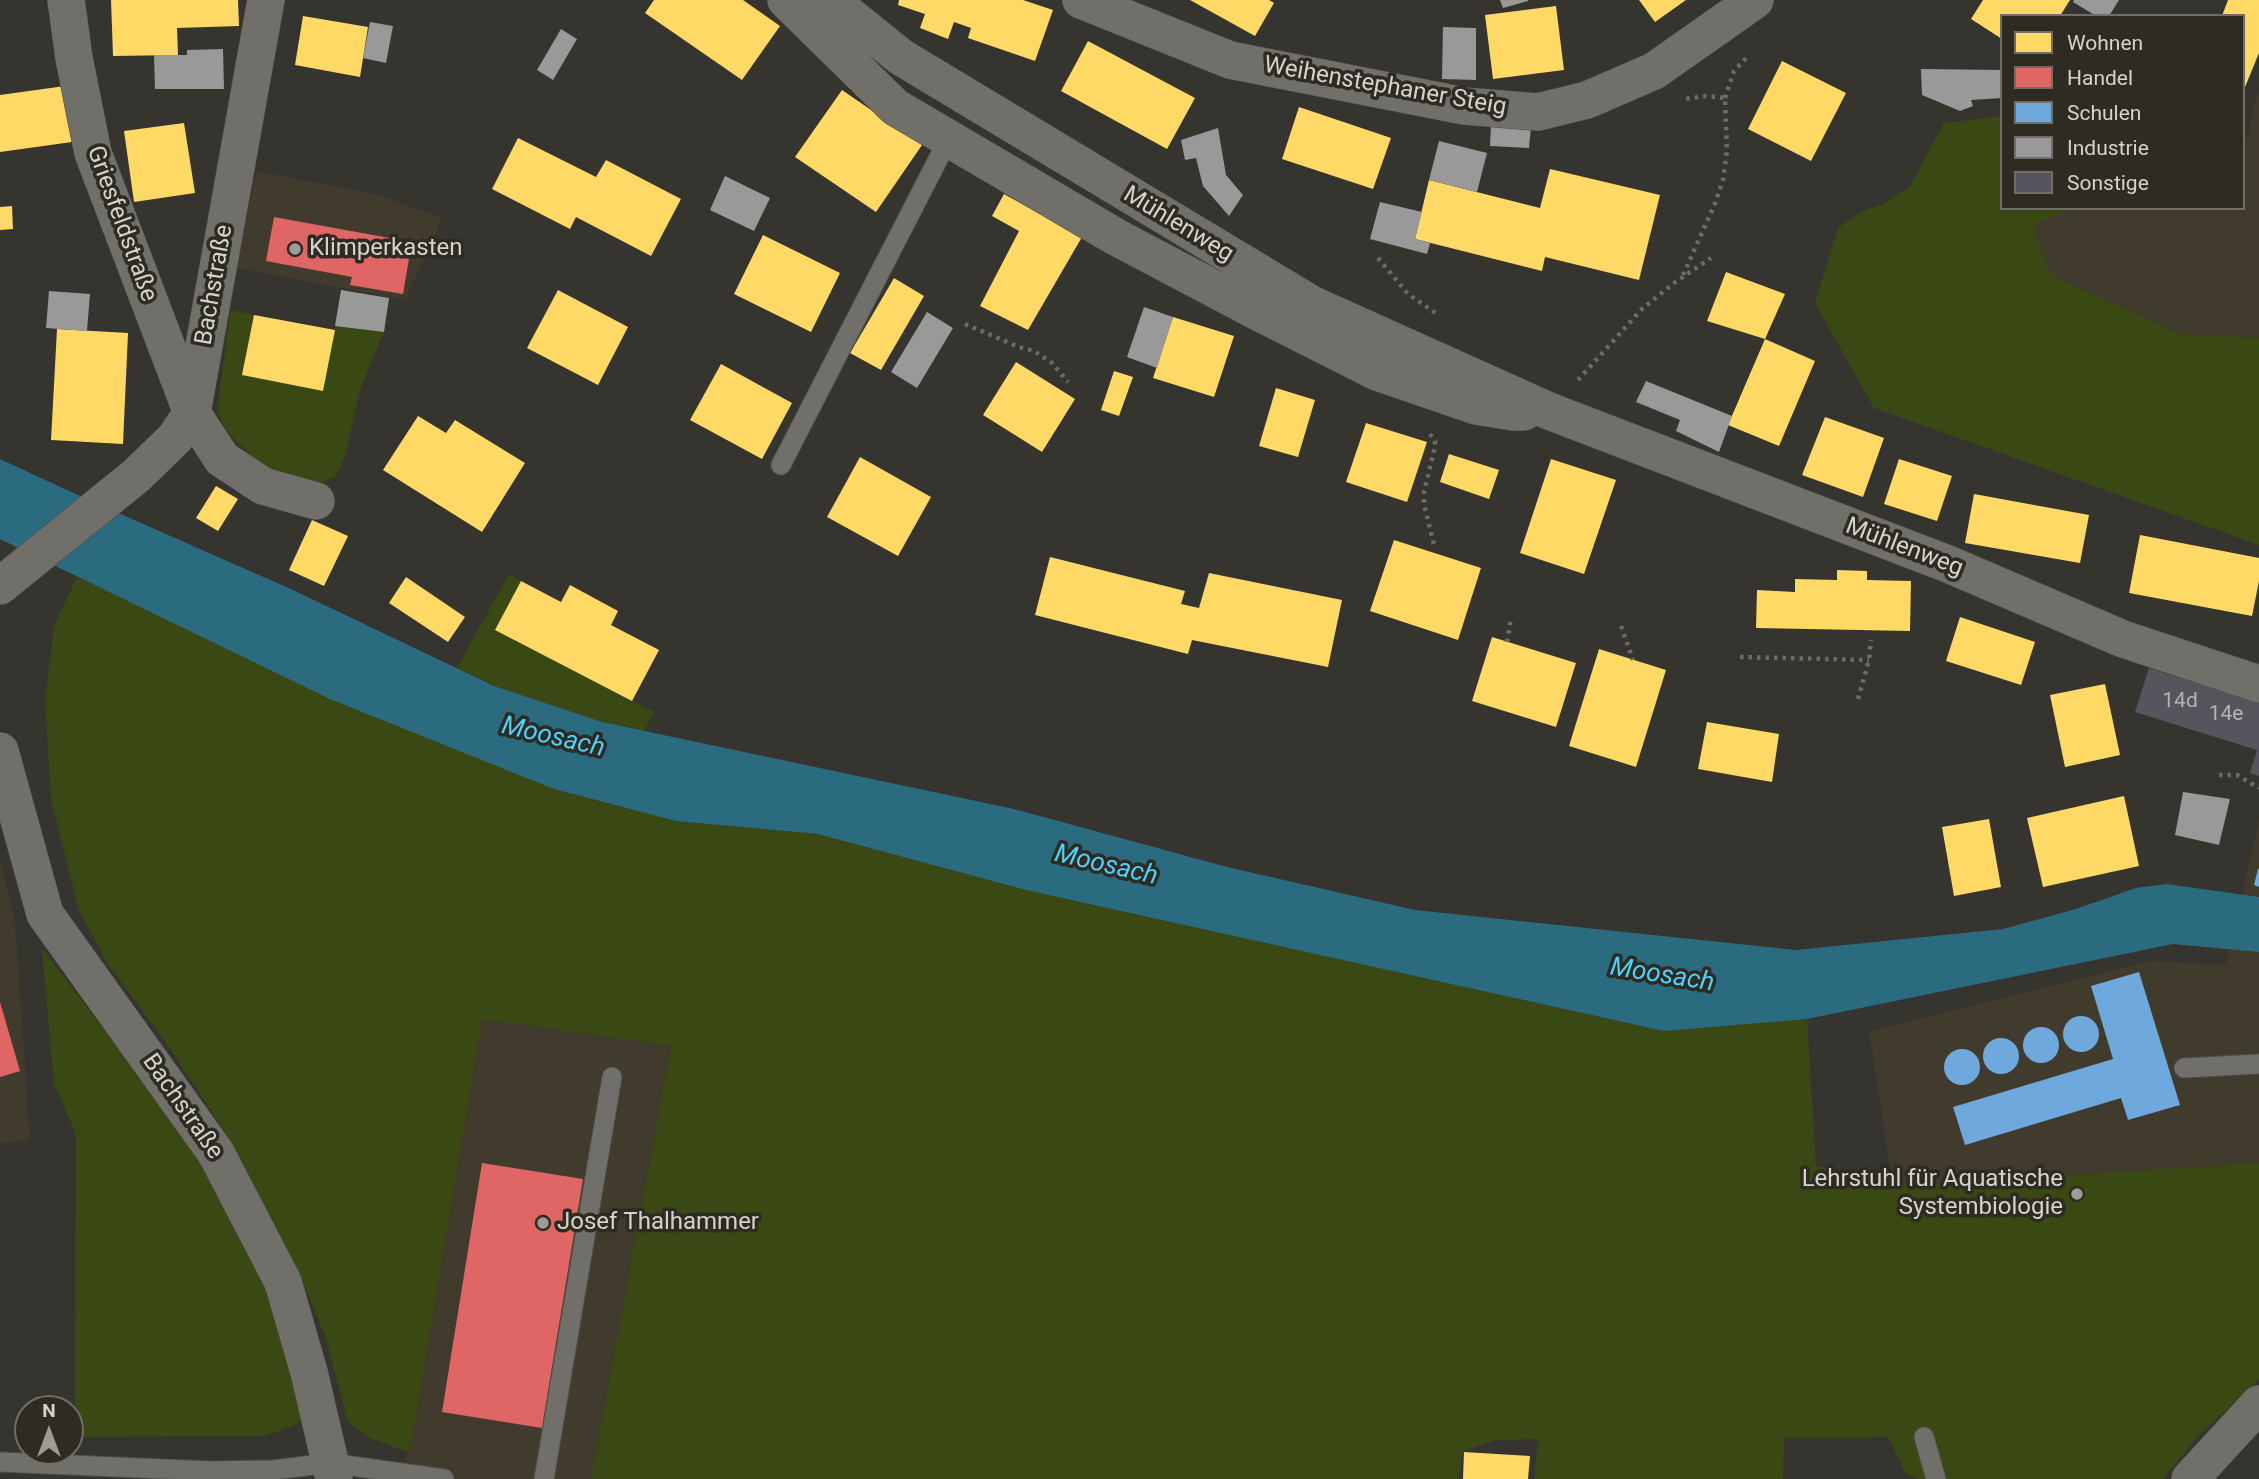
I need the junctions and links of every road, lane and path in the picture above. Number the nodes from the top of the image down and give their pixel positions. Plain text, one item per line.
1 (66, 0) edge
2 (266, 0) edge
3 (786, 0) edge
4 (830, 0) edge
5 (1081, 0) edge
6 (1755, 0) edge
7 (1683, 100) dead end
8 (949, 138) junction
9 (1378, 258) dead end
10 (1711, 258) dead end
11 (1682, 278) junction
12 (1439, 316) dead end
13 (965, 324) dead end
14 (1068, 382) dead end
15 (1549, 411) junction
16 (183, 425) junction
17 (1418, 429) dead end
18 (780, 465) dead end
19 (316, 501) dead end
20 (1434, 545) dead end
21 (12, 578) edge
22 (1511, 618) dead end
23 (1621, 626) dead end
24 (1871, 640) dead end
25 (1507, 642) dead end
26 (1740, 657) dead end
27 (1633, 660) dead end
28 (1869, 660) junction
29 (2259, 684) edge
30 (1858, 699) dead end
31 (0, 751) edge
32 (2219, 775) dead end
33 (2259, 788) edge
34 (2259, 1064) edge
35 (2184, 1068) dead end
36 (611, 1077) dead end
37 (2259, 1404) edge
38 (1924, 1437) dead end
39 (0, 1462) edge
40 (332, 1471) edge
41 (444, 1479) edge
42 (544, 1479) edge
43 (1936, 1479) edge
44 (2190, 1479) edge

1 - 16 street, Griesfeldstraße
2 - 16 street, Bachstraße
3 - 8 street, Mühlenweg
4 - 15 street, Mühlenweg
5 - 6 street, Weihenstephaner Steig
7 - 11 path
8 - 15 street, Mühlenweg
8 - 18 lane
9 - 12 path
10 - 11 path
11 - 15 path
13 - 14 path
15 - 29 street, Mühlenweg
16 - 19 street
16 - 21 street
17 - 20 path
22 - 25 path
23 - 27 path
24 - 28 path
26 - 28 path
28 - 30 path
31 - 40 street, Bachstraße
32 - 33 path
34 - 35 lane
36 - 42 lane
37 - 44 street
38 - 43 lane
39 - 40 lane
40 - 41 lane

